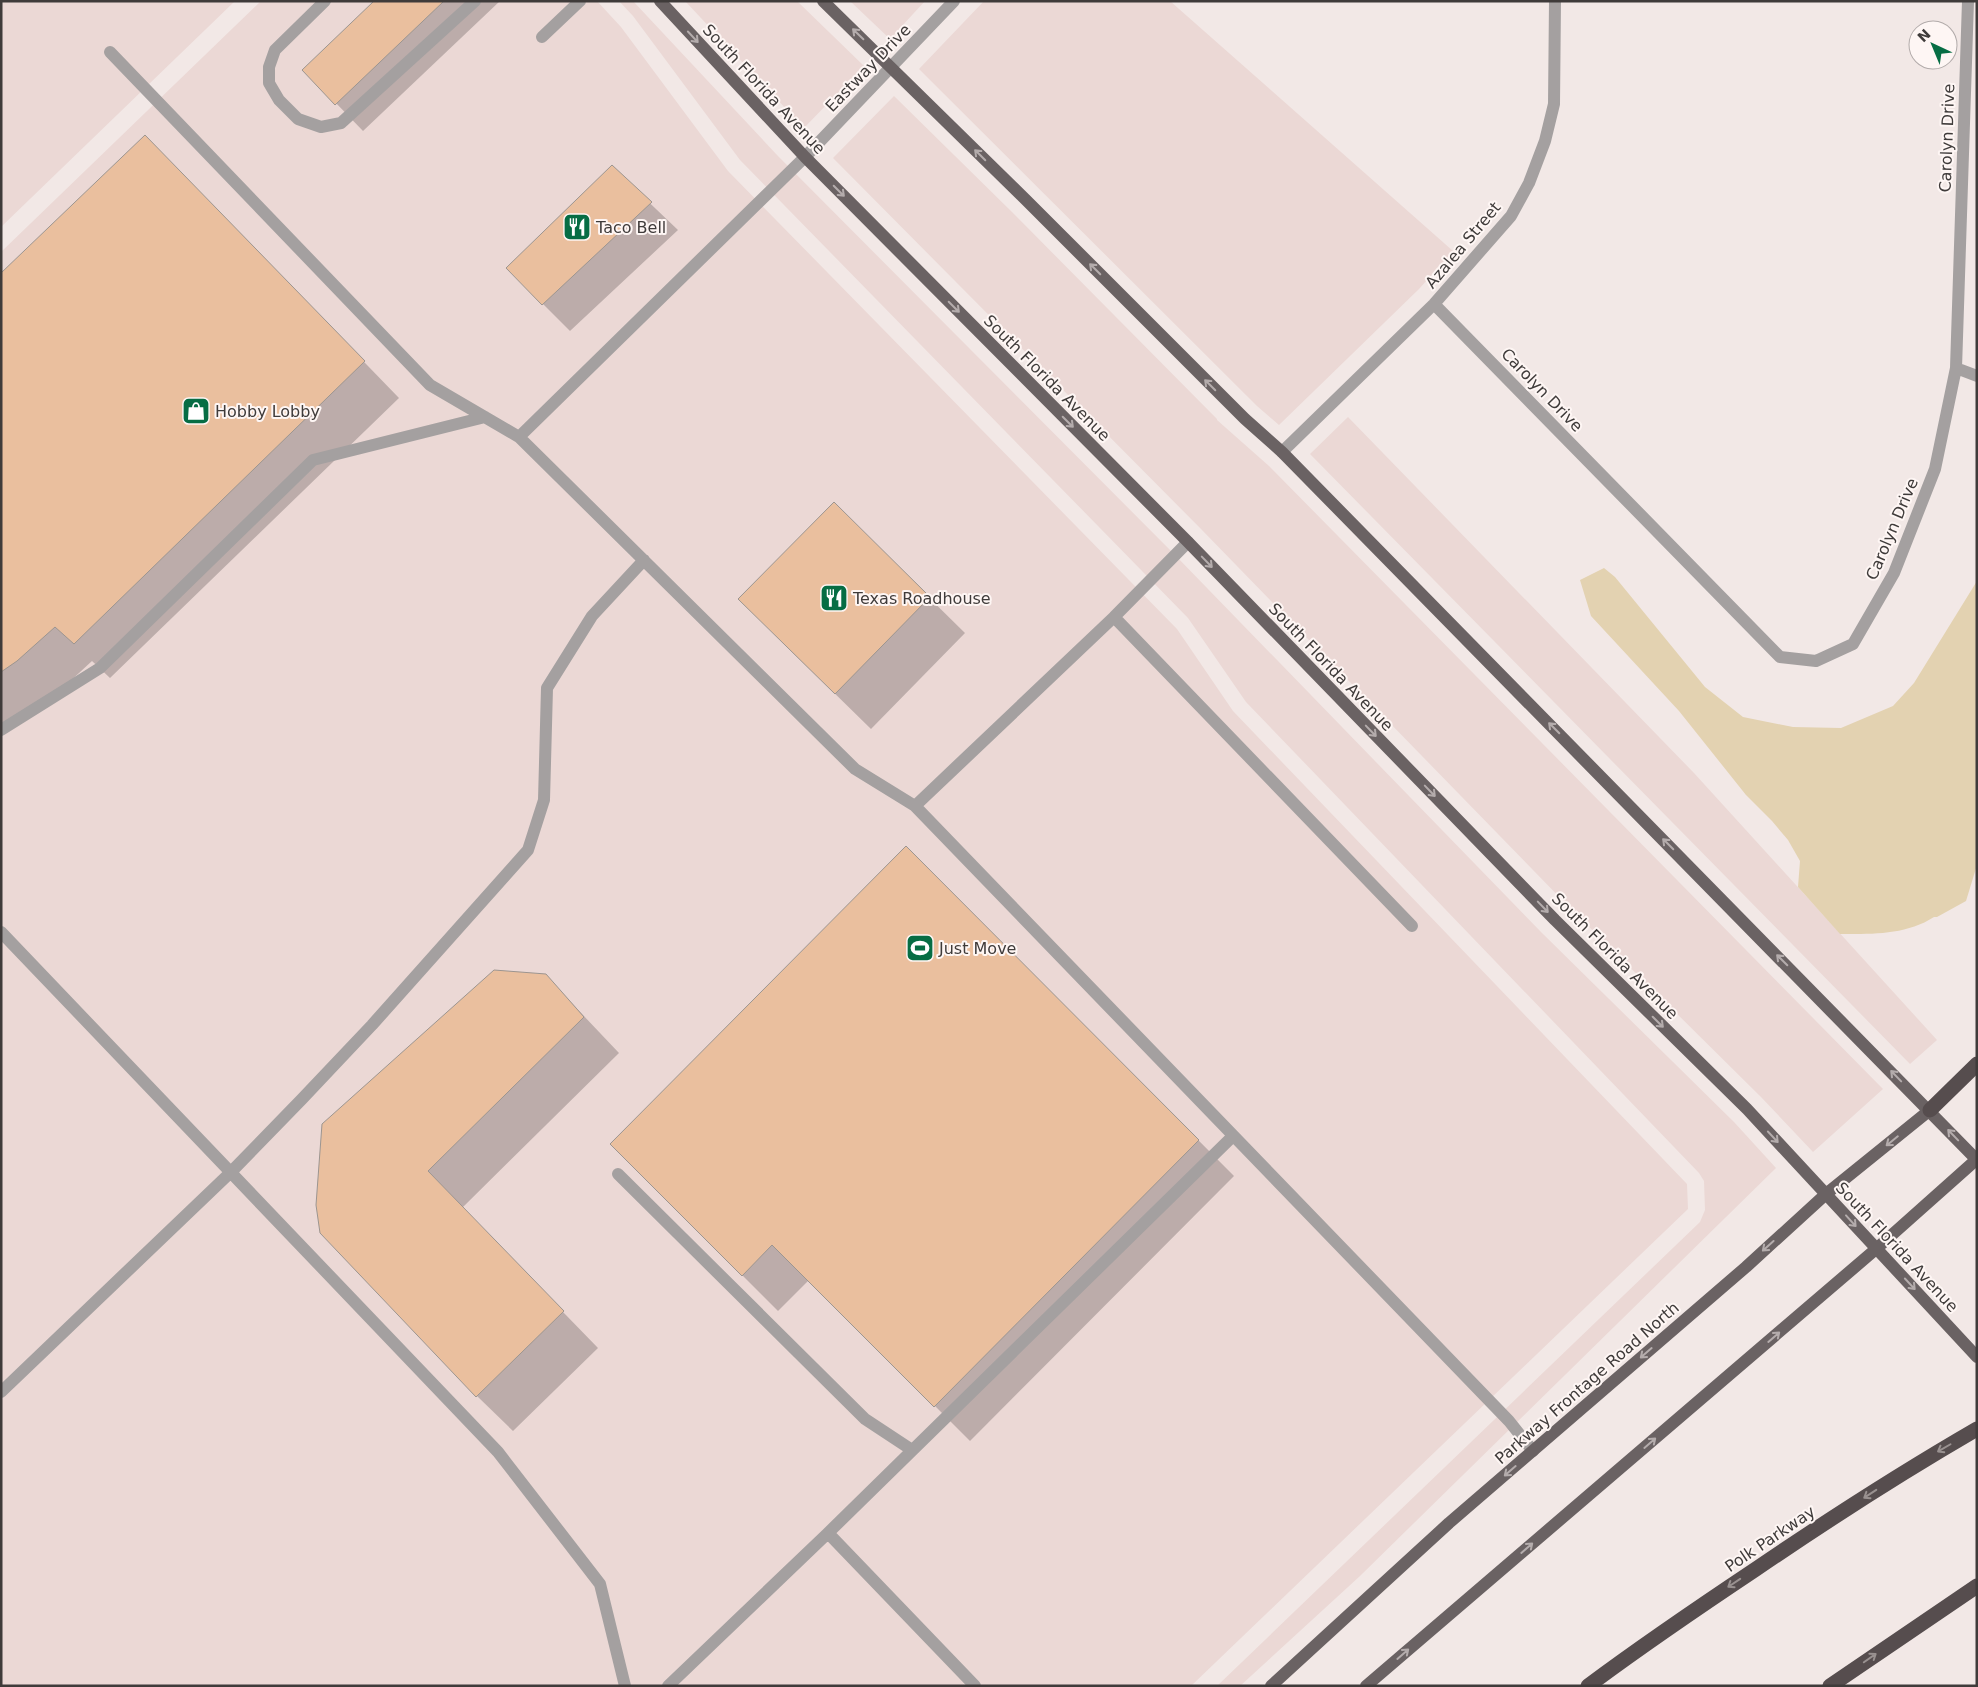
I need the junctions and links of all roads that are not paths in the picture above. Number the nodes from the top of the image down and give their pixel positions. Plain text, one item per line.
1 (325, 1) edge
2 (476, 1) edge
3 (580, 1) edge
4 (660, 1) edge
5 (823, 1) edge
6 (954, 1) edge
7 (1555, 1) edge
8 (1968, 1) edge
9 (542, 37) dead end
10 (110, 52) dead end
11 (892, 68) junction
12 (805, 157) junction
13 (1434, 304) junction
14 (1956, 368) junction
15 (1977, 376) edge
16 (485, 417) junction
17 (519, 436) junction
18 (1282, 452) junction
19 (1188, 542) junction
20 (644, 560) junction
21 (1114, 617) junction
22 (1, 730) edge
23 (915, 806) junction
24 (1412, 926) dead end
25 (1, 932) edge
26 (1977, 1064) edge
27 (1930, 1110) junction
28 (1233, 1136) junction
29 (1977, 1160) edge
30 (231, 1172) junction
31 (618, 1174) dead end
32 (1826, 1194) junction
33 (1876, 1249) junction
34 (1977, 1357) edge
35 (1, 1392) edge
36 (1977, 1429) edge
37 (912, 1450) junction
38 (1533, 1451) junction
39 (828, 1533) junction
40 (1977, 1586) edge
41 (625, 1686) edge
42 (668, 1686) edge
43 (975, 1686) edge
44 (1271, 1686) edge
45 (1366, 1686) edge
46 (1588, 1686) edge
47 (1830, 1686) edge

1 - 2 street
3 - 9 street
4 -> 12 main road, South Florida Avenue
11 -> 5 main road
6 - 11 street, Eastway Drive
7 - 13 street, Azalea Street
8 - 14 street, Carolyn Drive
10 - 16 street
11 - 12 street, Eastway Drive
18 -> 11 main road
12 - 17 street, Eastway Drive
12 -> 19 main road, South Florida Avenue
13 - 14 street, Carolyn Drive
13 - 18 street, Azalea Street
14 - 15 street
16 - 17 street
16 - 22 street
17 - 20 street
27 -> 18 main road
19 - 21 street
19 -> 32 main road, South Florida Avenue
20 - 23 street
20 - 30 street
21 - 23 street
21 - 24 street
23 - 28 street
25 - 30 street
26 - 27 highway
29 -> 27 main road
27 -> 32 main road, Parkway Frontage Road North
28 - 37 street
28 - 38 street
29 - 33 main road
30 - 35 street
30 - 41 street
31 - 37 street
32 -> 33 main road, South Florida Avenue
32 -> 38 main road, Parkway Frontage Road North
33 -> 34 main road, South Florida Avenue
45 -> 33 main road
36 -> 46 highway, Polk Parkway
37 - 39 street
38 -> 44 main road, Parkway Frontage Road North
39 - 42 street
39 - 43 street
47 -> 40 highway

